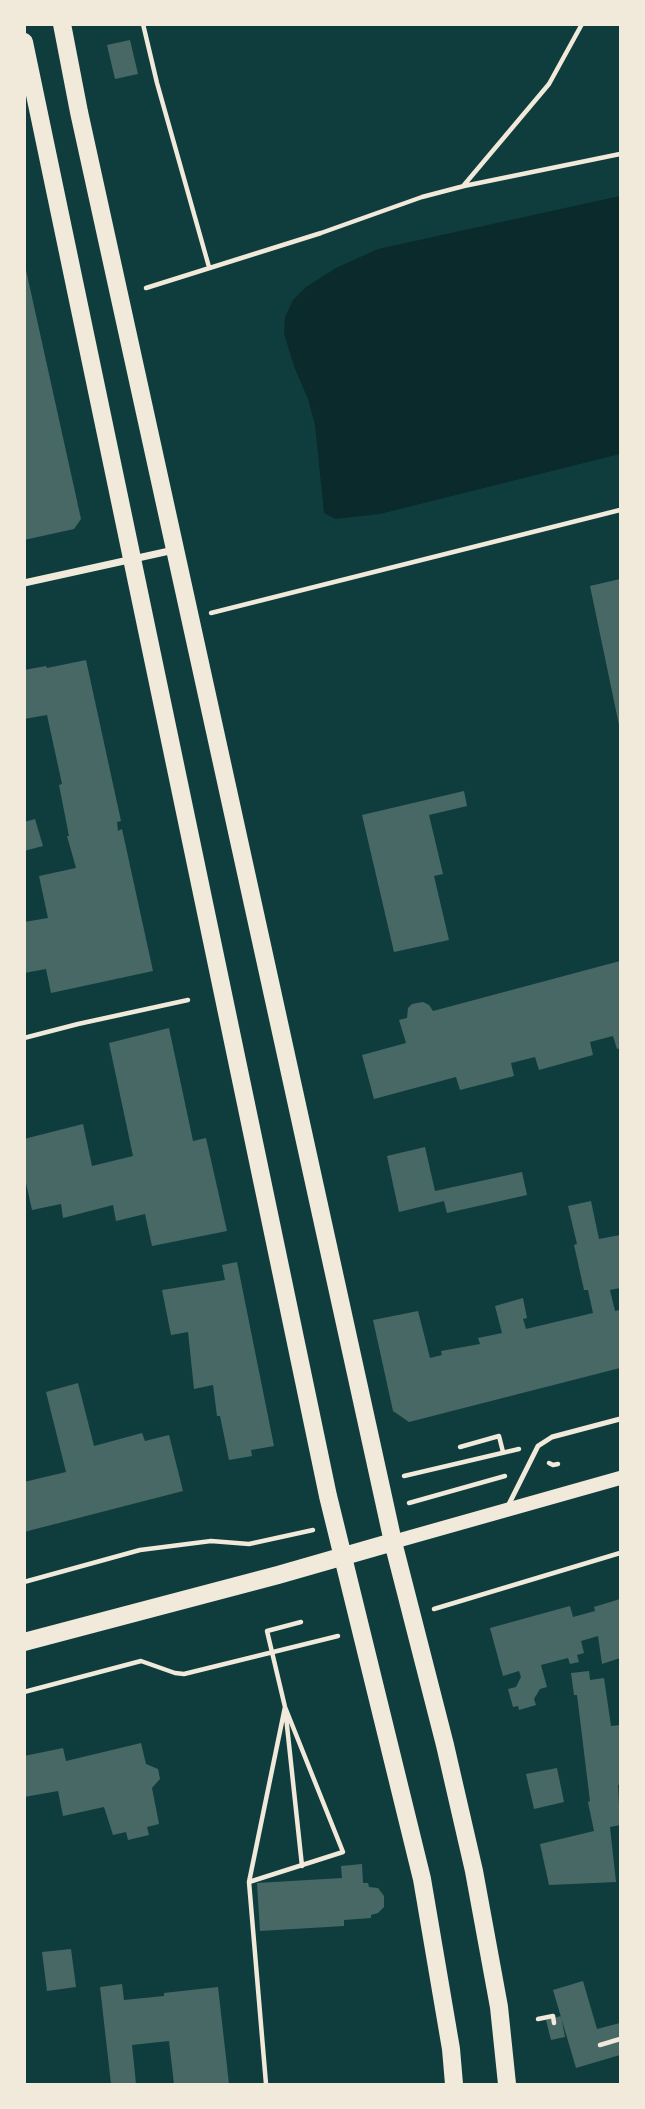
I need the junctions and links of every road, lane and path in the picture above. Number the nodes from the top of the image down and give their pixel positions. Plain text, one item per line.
1 (62, 24) edge
2 (143, 24) edge
3 (582, 24) edge
4 (24, 42) edge
5 (621, 154) edge
6 (464, 186) junction
7 (209, 268) junction
8 (146, 288) dead end
9 (621, 510) edge
10 (175, 550) junction
11 (131, 560) junction
12 (24, 583) edge
13 (190, 619) junction
14 (188, 1000) dead end
15 (24, 1038) edge
16 (621, 1419) edge
17 (460, 1447) dead end
18 (503, 1452) junction
19 (533, 1455) junction
20 (558, 1465) dead end
21 (404, 1476) dead end
22 (621, 1478) edge
23 (506, 1510) junction
24 (267, 1541) dead end
25 (393, 1542) junction
26 (621, 1553) edge
27 (342, 1556) junction
28 (24, 1582) edge
29 (440, 1608) dead end
30 (301, 1622) dead end
31 (336, 1636) dead end
32 (24, 1642) edge
33 (272, 1652) junction
34 (24, 1692) edge
35 (285, 1707) junction
36 (302, 1866) junction
37 (249, 1882) junction
38 (538, 2020) dead end
39 (554, 2023) dead end
40 (621, 2039) edge
41 (600, 2045) dead end
42 (266, 2084) edge
43 (454, 2084) edge
44 (507, 2084) edge

1 - 10 main road
2 - 7 path
3 - 6 path
4 - 11 main road
5 - 6 path
6 - 7 path
7 - 8 path
9 - 13 path
10 - 11 street
10 - 13 main road
11 - 12 street
11 - 27 main road
13 - 25 main road
14 - 15 path
16 - 19 lane
17 - 18 path
18 - 19 path
18 - 21 path
19 - 20 path
19 - 23 lane
22 - 23 main road
23 - 25 main road
24 - 28 path
25 - 27 main road
25 - 44 main road
26 - 29 path
27 - 32 main road
27 - 43 main road
30 - 33 path
31 - 33 path
33 - 34 path
33 - 35 path
35 - 36 path
35 - 36 path
35 - 37 path
36 - 37 path
37 - 42 path
38 - 39 path
40 - 41 path

